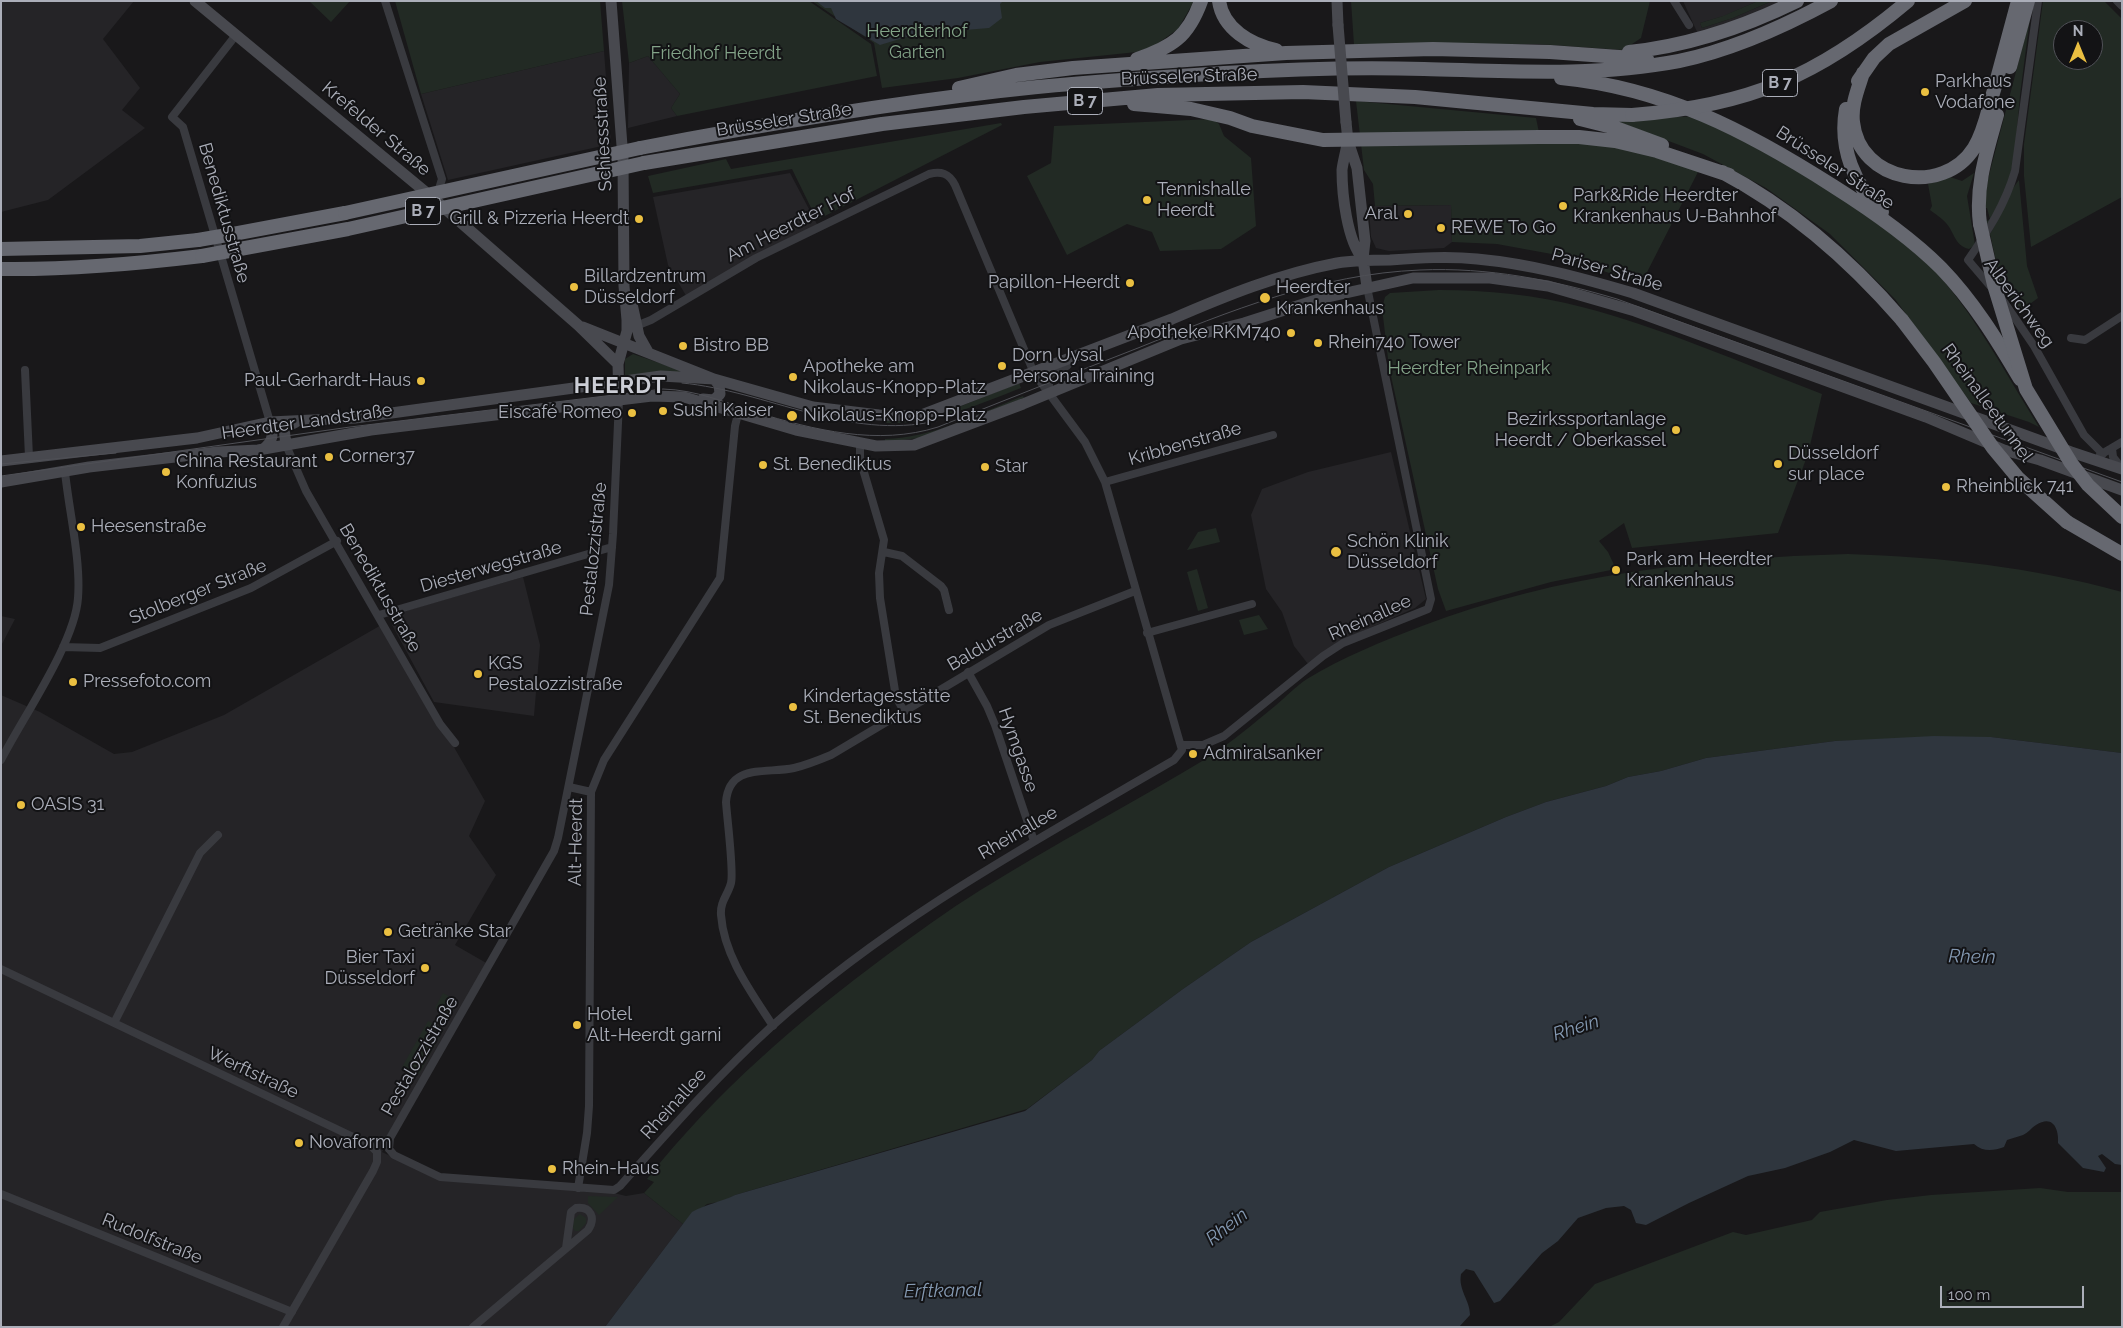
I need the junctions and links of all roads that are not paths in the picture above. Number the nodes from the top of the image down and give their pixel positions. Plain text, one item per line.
1 (195, 1) edge
2 (386, 1) edge
3 (611, 1) edge
4 (1201, 1) edge
5 (1219, 1) edge
6 (1337, 1) edge
7 (1674, 1) edge
8 (1797, 1) edge
9 (1831, 1) edge
10 (1908, 1) edge
11 (1965, 1) edge
12 (2018, 1) edge
13 (2028, 1) edge
14 (2038, 1) edge
15 (2117, 1) edge
16 (2122, 6) edge
17 (1690, 24) dead end
18 (236, 35) junction
19 (1286, 53) junction
20 (1593, 55) junction
21 (1681, 60) junction
22 (1108, 66) junction
23 (1499, 70) junction
24 (1863, 73) junction
25 (1078, 102) junction
26 (875, 107) junction
27 (1529, 108) junction
28 (1348, 141) junction
29 (1728, 175) junction
30 (434, 199) junction
31 (1913, 242) junction
32 (1, 249) edge
33 (1363, 260) junction
34 (1, 269) edge
35 (1947, 275) joint
36 (1367, 287) junction
37 (2122, 316) edge
38 (1902, 320) joint
39 (578, 325) junction
40 (634, 327) junction
41 (2071, 338) dead end
42 (626, 347) junction
43 (604, 349) junction
44 (648, 352) junction
45 (1075, 357) junction
46 (618, 364) junction
47 (25, 370) dead end
48 (1034, 373) junction
49 (714, 379) junction
50 (618, 380) junction
51 (2026, 389) junction
52 (1049, 392) junction
53 (638, 397) junction
54 (684, 397) junction
55 (619, 401) junction
56 (738, 414) junction
57 (298, 421) junction
58 (270, 422) junction
59 (1968, 434) junction
60 (2022, 434) junction
61 (1274, 435) dead end
62 (2122, 442) edge
63 (860, 443) junction
64 (286, 444) junction
65 (2092, 444) junction
66 (2014, 448) junction
67 (261, 450) junction
68 (2107, 451) junction
69 (64, 454) junction
70 (29, 457) junction
71 (2091, 459) junction
72 (1, 461) edge
73 (2120, 465) edge
74 (65, 472) junction
75 (1, 482) edge
76 (1105, 482) junction
77 (2122, 490) edge
78 (2122, 517) edge
79 (2073, 526) junction
80 (337, 541) junction
81 (612, 547) junction
82 (884, 552) junction
83 (2122, 554) edge
84 (2122, 562) edge
85 (1135, 591) junction
86 (1252, 604) dead end
87 (949, 610) dead end
88 (379, 615) junction
89 (1147, 633) junction
90 (63, 646) junction
91 (968, 672) junction
92 (904, 711) junction
93 (455, 743) dead end
94 (1183, 744) junction
95 (1, 760) edge
96 (569, 787) junction
97 (591, 792) junction
98 (218, 835) dead end
99 (1034, 841) junction
100 (1, 969) edge
101 (114, 1024) junction
102 (773, 1026) junction
103 (389, 1149) junction
104 (377, 1152) junction
105 (578, 1188) junction
106 (1, 1194) edge
107 (566, 1248) junction
108 (292, 1312) junction
109 (283, 1327) edge
110 (473, 1327) edge

1 - 18 main road, Krefelder Straße
2 - 30 street
3 - 40 main road, Schiessstraße
4 - 22 highway
5 - 19 highway
6 - 28 main road, bridge
7 - 17 street
8 - 20 highway
9 - 21 highway, Brüsseler Straße / B 7
10 - 27 highway, Brüsseler Straße / B 7, bridge
11 - 24 highway
12 - 24 highway
13 - 51 highway, bridge
14 - 65 street, Alberichweg
15 - 16 street
18 - 30 main road, Krefelder Straße
18 - 58 street, Benediktusstraße
19 - 20 highway
19 - 22 highway
20 - 21 highway
21 - 23 highway, Brüsseler Straße / B 7
22 - 26 highway
23 - 26 highway, Brüsseler Straße / B 7
23 - 31 highway, Brüsseler Straße
24 - 31 highway
25 - 27 highway, Brüsseler Straße / B 7
25 - 28 highway
25 - 34 highway, Brüsseler Straße / B 7, bridge
26 - 32 highway, Brüsseler Straße / B 7, bridge
27 - 29 highway, Brüsseler Straße
28 - 29 highway
28 - 33 main road
29 - 38 highway, Brüsseler Straße
30 - 39 main road, Krefelder Straße
31 - 35 highway, Brüsseler Straße
33 - 36 main road
33 - 45 main road, Pariser Straße
33 - 60 main road, Pariser Straße
35 - 51 highway, Rheinalleetunnel, bridge
36 - 52 main road, Pariser Straße
36 - 59 main road, Pariser Straße
36 - 94 street, Rheinallee
37 - 41 street
38 - 79 highway, Rheinalleetunnel, bridge
39 - 42 main road, Krefelder Straße
39 - 43 main road, Krefelder Straße
40 - 42 main road, Schiessstraße
40 - 42 main road
40 - 44 main road, Schiessstraße
40 - 48 street, Am Heerdter Hof
42 - 43 main road
42 - 44 main road
42 - 46 main road
43 - 46 main road, Krefelder Straße
44 - 46 main road
44 - 49 main road
45 - 48 main road, Pariser Straße
45 - 52 street, Pariser Straße
46 - 50 main road
47 - 70 street
48 - 49 main road
48 - 52 street
49 - 50 main road
49 - 54 main road
50 - 53 main road
50 - 55 main road
50 - 57 main road, Heerdter Landstraße
51 - 78 highway, Rheinalleetunnel, bridge
52 - 63 main road
52 - 76 street
53 - 54 main road
53 - 55 main road
54 - 56 main road
55 - 64 main road, Heerdter Landstraße
55 - 81 street, Pestalozzistraße
56 - 63 main road
56 - 97 street, Alt-Heerdt
57 - 58 main road, Heerdter Landstraße
57 - 64 main road
58 - 67 main road
58 - 69 main road, Heerdter Landstraße
59 - 66 main road, Pariser Straße
59 - 77 main road, Pariser Straße
60 - 66 main road
60 - 71 main road, Pariser Straße
61 - 76 street, Kribbenstraße
62 - 68 street
63 - 82 street
64 - 67 main road, Heerdter Landstraße
64 - 80 street, Benediktusstraße
65 - 68 street, Alberichweg
65 - 71 street
66 - 71 main road, Pariser Straße
67 - 74 main road, Heerdter Landstraße
68 - 71 street, Pariser Straße
68 - 73 main road, Pariser Straße
69 - 70 main road, Heerdter Landstraße
69 - 74 main road
70 - 72 main road, Heerdter Landstraße
71 - 73 main road, Pariser Straße
74 - 75 main road, Heerdter Landstraße
74 - 90 street
76 - 85 street
79 - 83 highway, Rheinalleetunnel
79 - 84 highway
80 - 88 street, Benediktusstraße
80 - 90 street, Stolberger Straße
81 - 88 street, Diesterwegstraße
81 - 96 street, Pestalozzistraße
82 - 87 street
82 - 92 street
85 - 89 street
85 - 91 street, Baldurstraße
86 - 89 street
88 - 93 street, Benediktusstraße
89 - 94 street
90 - 95 street
91 - 92 street, Baldurstraße
91 - 99 street, Hymgasse
92 - 102 street, Baldurstraße
94 - 99 street, Rheinallee
96 - 97 street
96 - 103 street, Pestalozzistraße
97 - 105 street, Alt-Heerdt
98 - 101 street
99 - 102 street, Rheinallee
100 - 101 street, Werftstraße
101 - 104 street, Werftstraße
102 - 105 street, Rheinallee
103 - 104 street
103 - 105 street
104 - 108 street
106 - 108 street, Rudolfstraße
107 - 107 street
107 - 110 street
108 - 109 street

